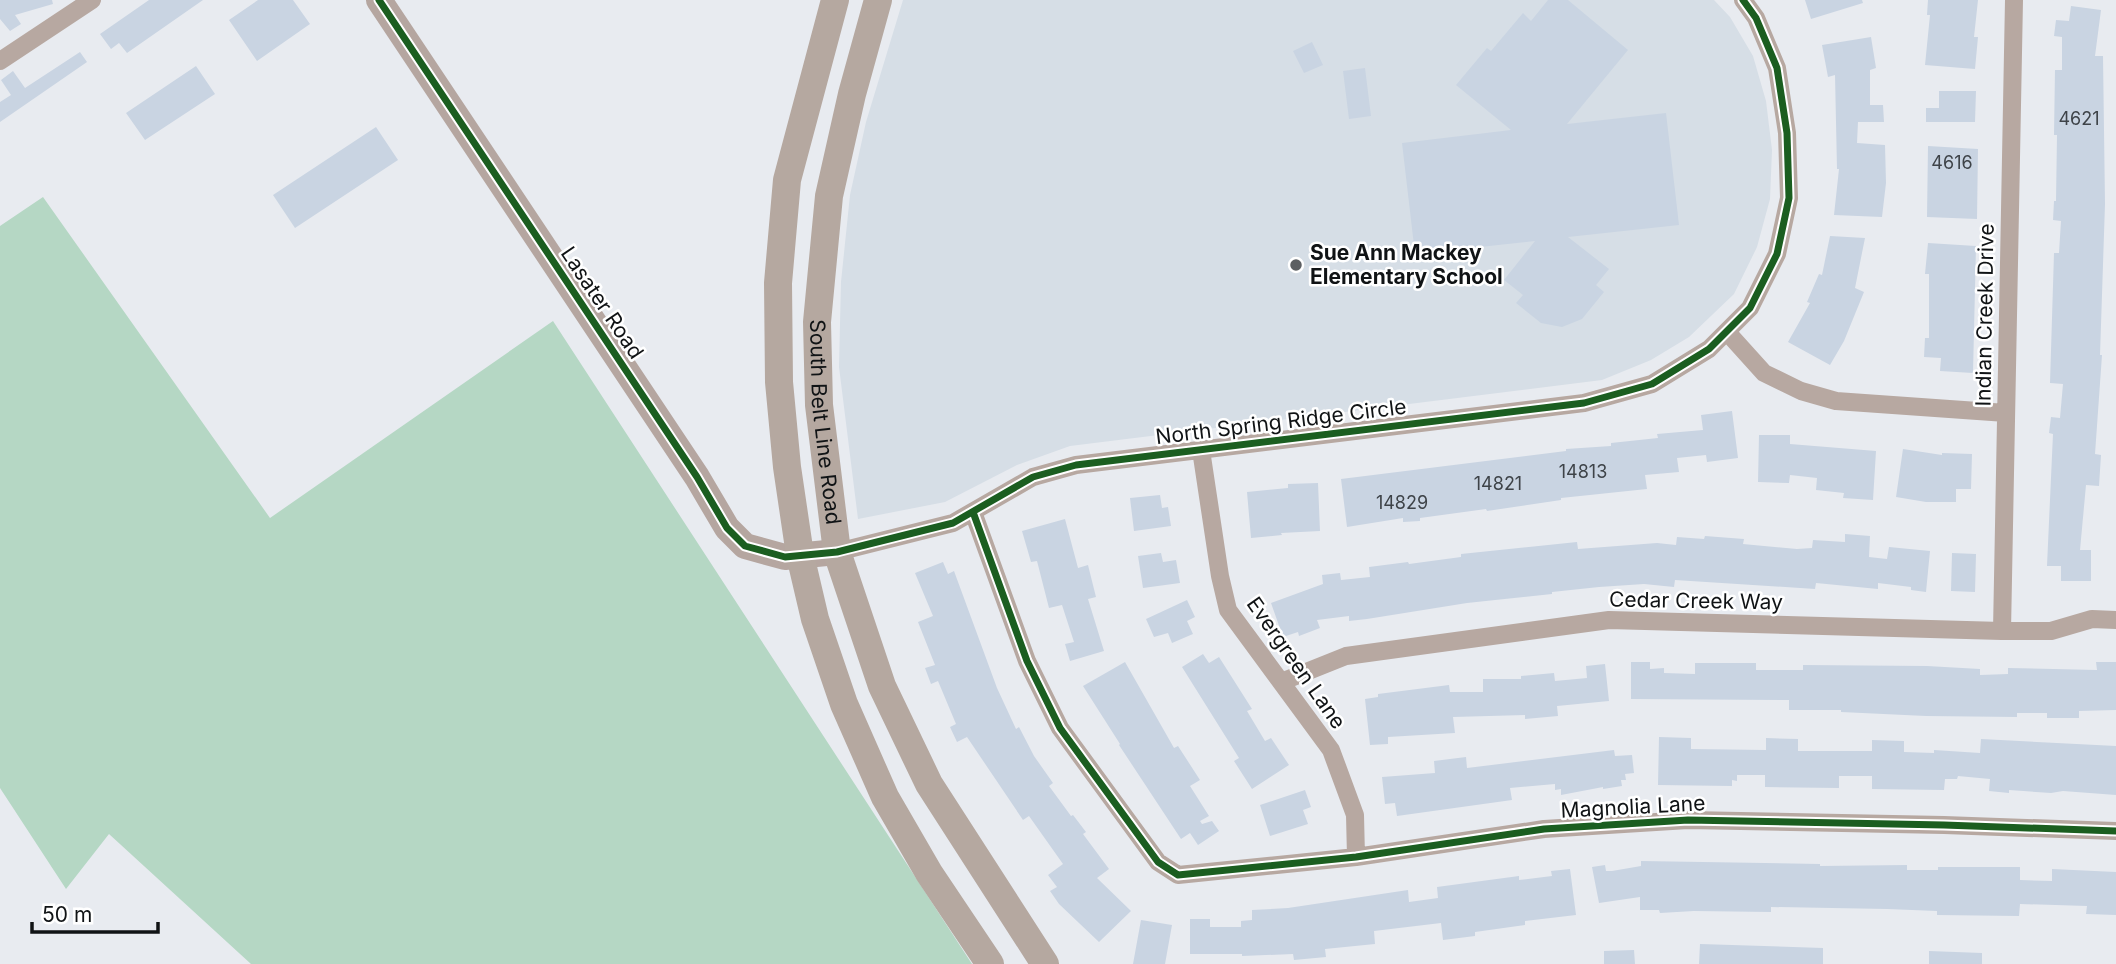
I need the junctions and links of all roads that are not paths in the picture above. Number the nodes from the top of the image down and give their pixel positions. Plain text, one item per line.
1 (92, 0) edge
2 (379, 0) edge
3 (835, 0) edge
4 (878, 0) edge
5 (1743, 0) edge
6 (2014, 0) edge
7 (0, 61) edge
8 (1727, 331) junction
9 (2006, 413) junction
10 (1201, 450) junction
11 (973, 512) junction
12 (837, 552) junction
13 (800, 555) junction
14 (2116, 620) edge
15 (2002, 631) junction
16 (1281, 682) junction
17 (2116, 831) edge
18 (1356, 857) junction
19 (990, 964) edge
20 (1045, 964) edge

1 - 7 street
2 - 13 street, Lasater Road
3 - 13 main road, South Belt Line Road
4 - 12 main road, South Belt Line Road
5 - 8 street, North Spring Ridge Circle
6 - 9 street, Indian Creek Drive
8 - 9 street
8 - 10 street, North Spring Ridge Circle
9 - 15 street, Indian Creek Drive
10 - 11 street, North Spring Ridge Circle
10 - 16 street, Evergreen Lane
11 - 12 street, North Spring Ridge Circle
11 - 18 street, Magnolia Lane
12 - 13 street, Lasater Road
12 - 20 main road, South Belt Line Road
13 - 19 main road, South Belt Line Road
14 - 15 street, Cedar Creek Way
15 - 16 street, Cedar Creek Way
16 - 18 street, Evergreen Lane
17 - 18 street, Magnolia Lane

